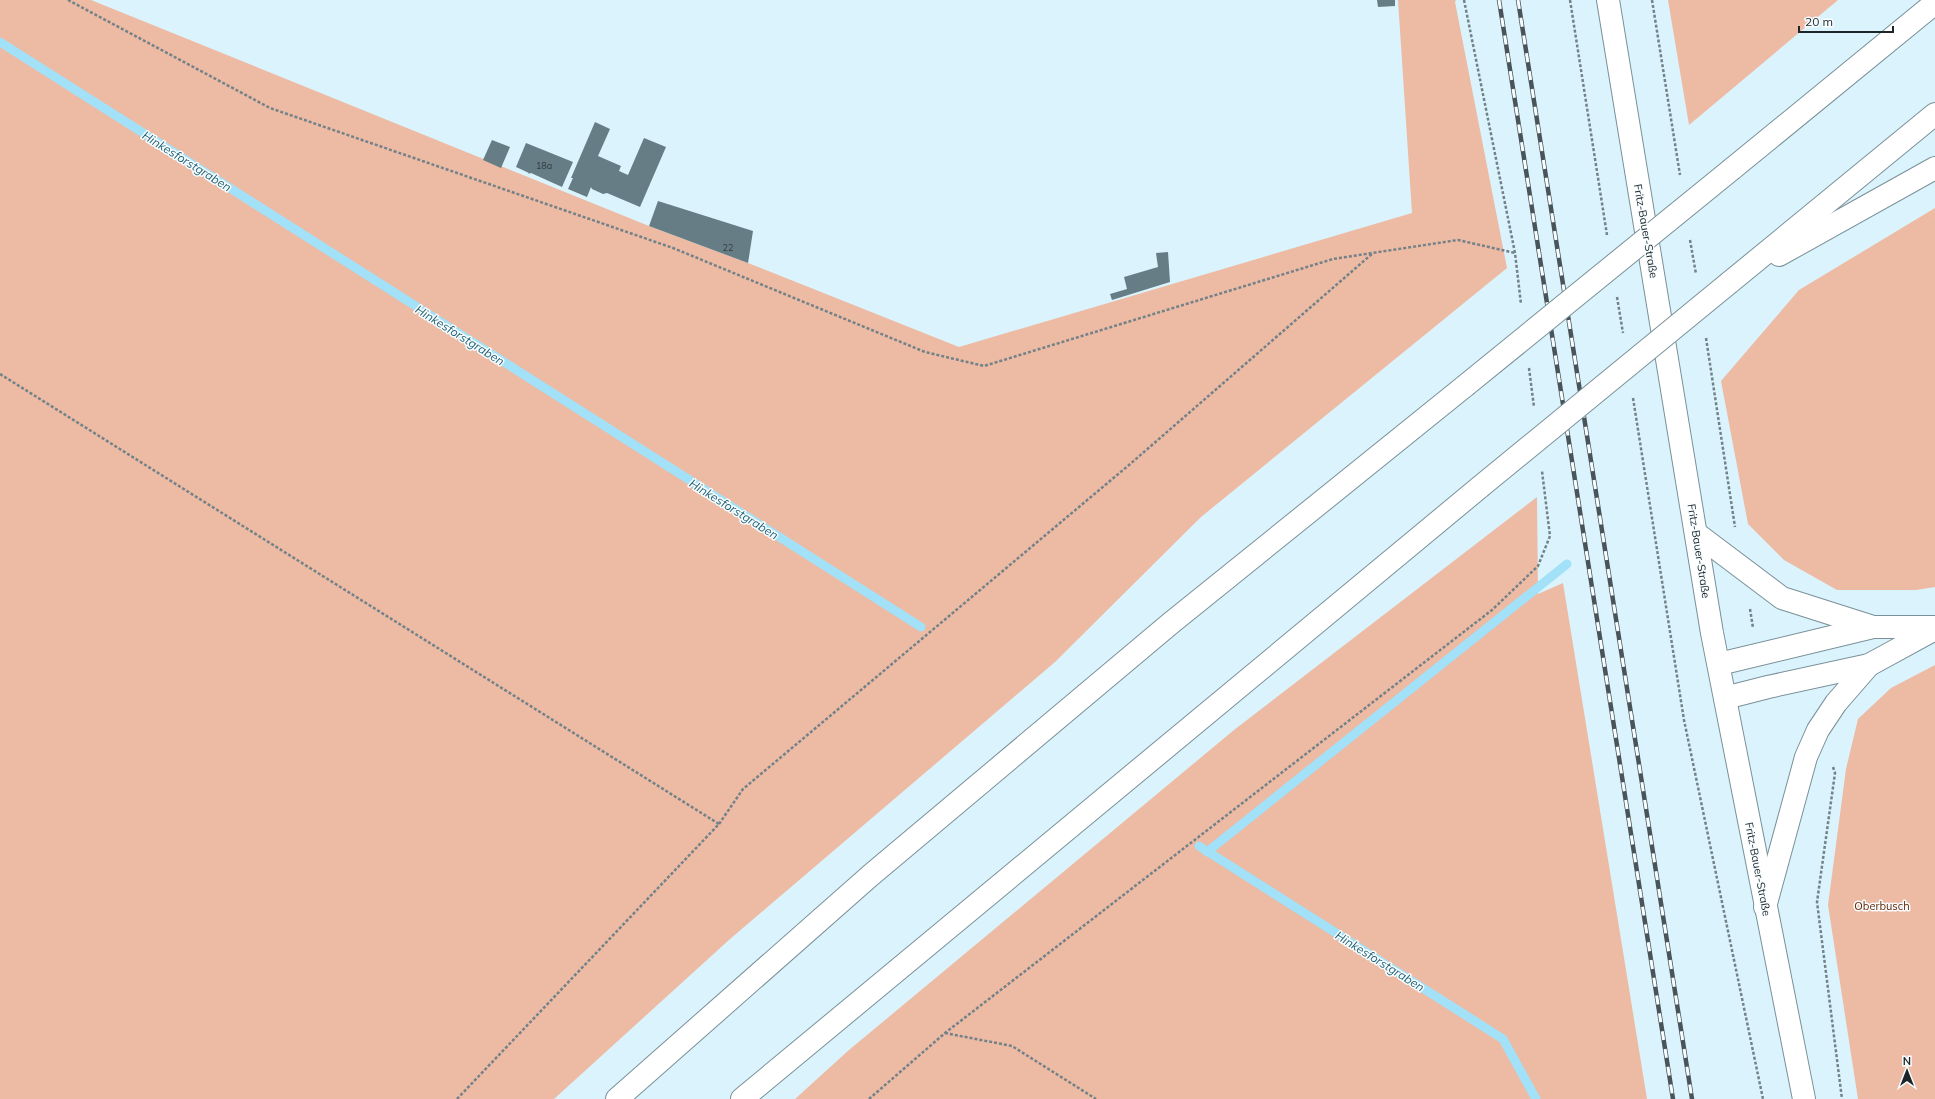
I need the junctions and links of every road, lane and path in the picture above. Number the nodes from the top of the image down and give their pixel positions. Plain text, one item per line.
1 (68, 0) edge
2 (1570, 0) edge
3 (1608, 0) edge
4 (1935, 3) edge
5 (1935, 114) edge
6 (1935, 168) edge
7 (1609, 243) dead end
8 (1374, 253) junction
9 (1515, 253) dead end
10 (1729, 283) junction
11 (1616, 290) dead end
12 (1623, 337) dead end
13 (0, 374) edge
14 (1632, 391) dead end
15 (1697, 534) junction
16 (1874, 628) junction
17 (1935, 628) edge
18 (1719, 664) junction
19 (1869, 665) junction
20 (1725, 698) junction
21 (719, 824) junction
22 (1765, 907) junction
23 (457, 1099) edge
24 (617, 1099) edge
25 (742, 1099) edge
26 (869, 1099) edge
27 (1096, 1099) edge
28 (1763, 1099) edge
29 (1804, 1099) edge

1 - 8 path
2 - 7 path
3 - 15 main road, Fritz-Bauer-Straße
4 - 24 main road, bridge
5 - 10 main road
6 - 10 main road
8 - 9 path
8 - 21 path
10 - 25 main road, bridge
11 - 12 path
13 - 21 path
14 - 28 path
15 - 16 main road
15 - 18 main road, Fritz-Bauer-Straße
16 - 17 main road
16 - 18 main road
17 - 19 main road
18 - 20 main road, Fritz-Bauer-Straße
19 - 20 main road
19 - 22 main road
20 - 22 main road, Fritz-Bauer-Straße
21 - 23 path
22 - 29 main road, Fritz-Bauer-Straße
26 - 27 path

